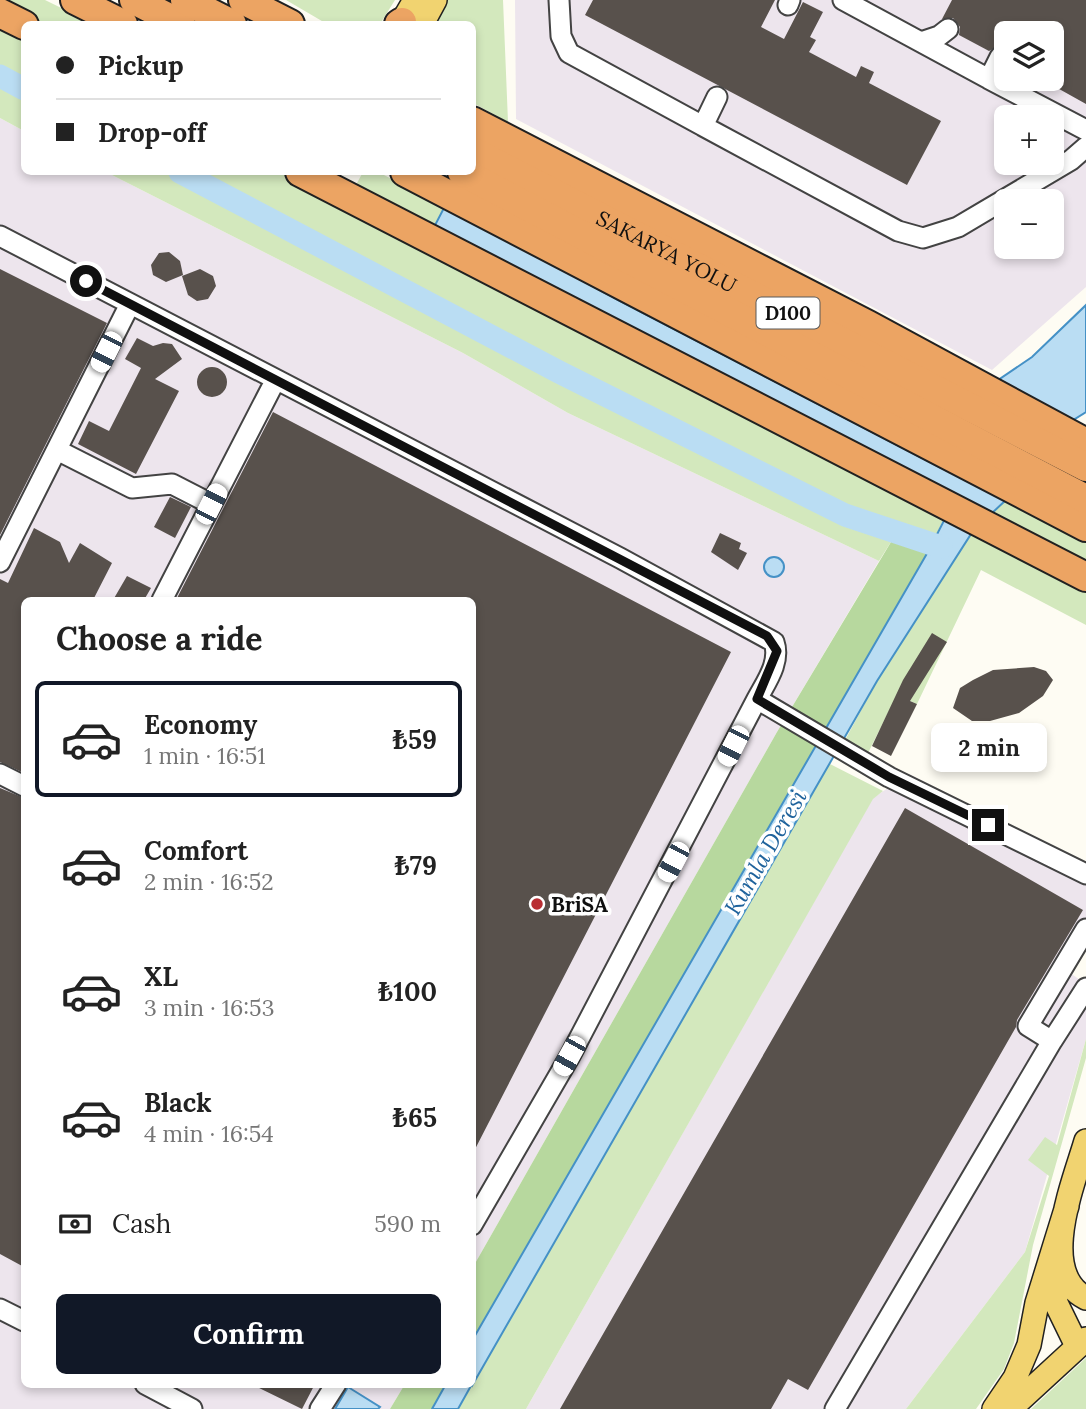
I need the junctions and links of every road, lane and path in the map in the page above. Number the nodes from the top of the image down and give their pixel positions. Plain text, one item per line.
1 (75, 0) edge
2 (134, 0) edge
3 (185, 0) edge
4 (243, 0) edge
5 (435, 0) edge
6 (559, 0) edge
7 (843, 0) edge
8 (0, 13) edge
9 (408, 19) edge
10 (117, 21) edge
11 (175, 21) edge
12 (226, 21) edge
13 (284, 21) edge
14 (21, 24) edge
15 (948, 29) dead end
16 (921, 43) junction
17 (994, 69) edge
18 (989, 79) junction
19 (717, 97) dead end
20 (476, 123) edge
21 (703, 125) junction
22 (1086, 130) edge
23 (1086, 147) edge
24 (476, 154) edge
25 (317, 175) edge
26 (417, 175) edge
27 (469, 175) edge
28 (349, 184) edge
29 (593, 227) junction
30 (0, 236) edge
31 (130, 304) junction
32 (750, 351) junction
33 (275, 381) junction
34 (973, 399) junction
35 (924, 414) junction
36 (1070, 435) edge
37 (955, 445) junction
38 (57, 450) junction
39 (1086, 467) edge
40 (1028, 482) junction
41 (1086, 499) edge
42 (211, 504) junction
43 (1086, 527) edge
44 (0, 562) edge
45 (1086, 578) edge
46 (164, 597) edge
47 (757, 699) junction
48 (0, 774) edge
49 (21, 784) edge
50 (1086, 874) edge
51 (1086, 929) edge
52 (1086, 988) edge
53 (1052, 1041) junction
54 (1086, 1141) edge
55 (1067, 1206) junction
56 (476, 1219) edge
57 (1058, 1236) junction
58 (1060, 1265) junction
59 (1086, 1298) edge
60 (0, 1309) edge
61 (21, 1320) edge
62 (1083, 1339) edge
63 (153, 1388) edge
64 (333, 1388) edge
65 (192, 1409) edge
66 (320, 1409) edge
67 (835, 1409) edge
68 (993, 1409) edge
69 (1010, 1409) edge

1 - 10 highway
2 - 11 highway
3 - 12 highway
4 - 13 highway
5 - 9 main road
6 - 21 lane
7 - 16 lane
8 - 14 highway
15 - 16 lane
16 - 18 lane
17 - 18 lane
18 - 22 lane
19 - 21 lane
20 - 34 highway
21 - 23 lane
24 - 29 highway, SAKARYA YOLU / D100
25 - 28 highway
26 - 32 highway
27 - 29 highway, D100
28 - 45 highway
29 - 34 highway, SAKARYA YOLU / D100
29 - 35 highway, D100
30 - 31 lane
31 - 33 lane
31 - 38 lane
32 - 35 highway
32 - 37 highway
33 - 42 lane
33 - 47 lane
34 - 36 highway, SAKARYA YOLU / D100
35 - 37 highway, D100
36 - 39 highway, SAKARYA YOLU / D100
37 - 40 highway, D100
38 - 42 lane
38 - 44 lane
40 - 41 highway, D100
40 - 43 highway
42 - 46 lane
47 - 50 lane
47 - 56 lane
48 - 49 lane
51 - 53 lane
52 - 53 lane
53 - 67 lane
54 - 55 main road
55 - 57 main road
55 - 58 main road
57 - 62 main road
57 - 68 main road
58 - 59 main road
58 - 62 main road
60 - 61 lane
62 - 69 main road
63 - 65 lane
64 - 66 lane

